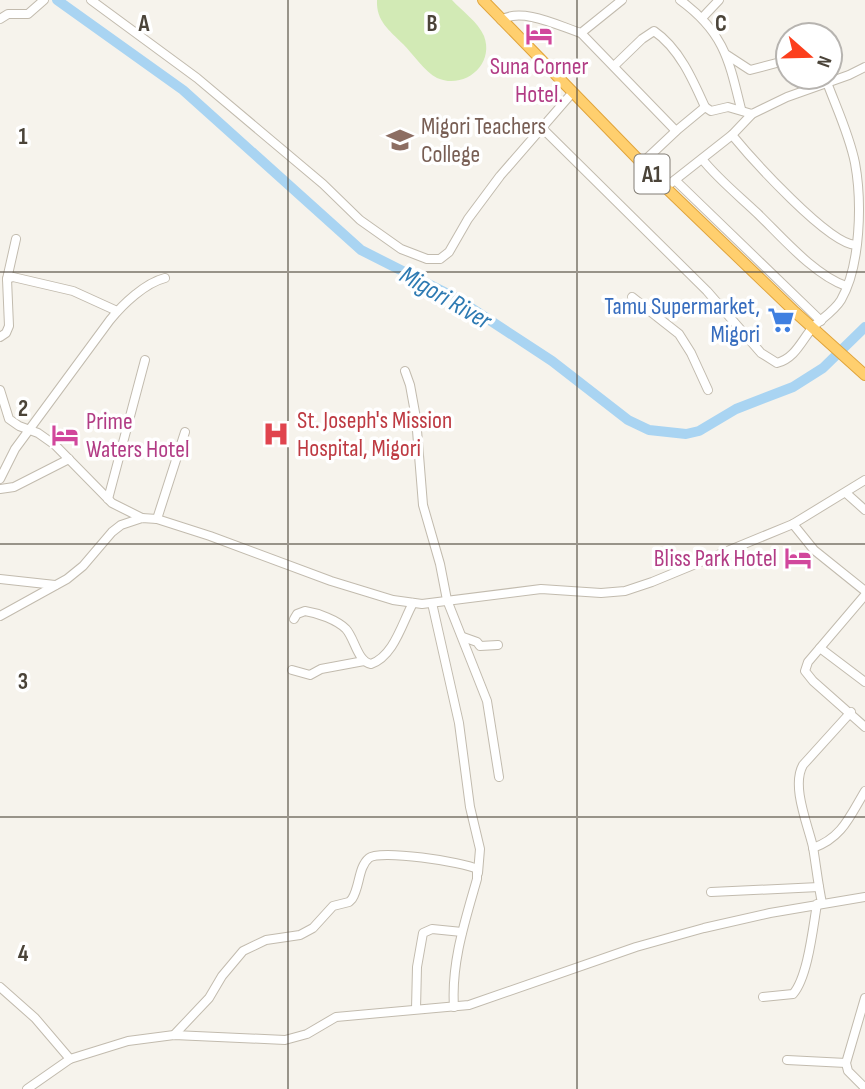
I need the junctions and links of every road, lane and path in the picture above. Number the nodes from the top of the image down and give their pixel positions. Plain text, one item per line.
1 (44, 0) edge
2 (92, 0) edge
3 (483, 0) edge
4 (622, 0) edge
5 (680, 0) edge
6 (719, 0) edge
7 (702, 18) junction
8 (0, 19) edge
9 (501, 19) junction
10 (581, 33) junction
11 (727, 55) junction
12 (774, 64) edge
13 (614, 66) junction
14 (865, 66) edge
15 (844, 74) edge
16 (801, 91) edge
17 (830, 91) edge
18 (573, 92) junction
19 (705, 107) junction
20 (741, 109) junction
21 (752, 114) junction
22 (541, 127) junction
23 (676, 131) junction
24 (732, 135) junction
25 (702, 159) junction
26 (642, 163) junction
27 (670, 184) junction
28 (16, 239) dead end
29 (856, 245) junction
30 (165, 278) dead end
31 (7, 279) junction
32 (846, 286) junction
33 (632, 297) dead end
34 (117, 311) junction
35 (817, 325) junction
36 (0, 337) edge
37 (145, 360) dead end
38 (405, 371) dead end
39 (862, 373) edge
40 (0, 390) edge
41 (708, 390) dead end
42 (30, 429) junction
43 (185, 432) dead end
44 (69, 459) junction
45 (0, 479) edge
46 (865, 480) edge
47 (0, 489) edge
48 (846, 493) junction
49 (108, 499) junction
50 (865, 510) edge
51 (142, 518) junction
52 (157, 519) junction
53 (793, 524) junction
54 (0, 579) edge
55 (55, 585) junction
56 (865, 593) edge
57 (447, 600) junction
58 (413, 603) junction
59 (432, 603) junction
60 (0, 616) edge
61 (294, 620) dead end
62 (463, 637) junction
63 (498, 645) dead end
64 (480, 646) junction
65 (820, 648) junction
66 (470, 656) junction
67 (364, 661) junction
68 (292, 670) dead end
69 (865, 682) edge
70 (851, 712) junction
71 (865, 727) edge
72 (499, 777) dead end
73 (865, 791) edge
74 (813, 848) junction
75 (478, 873) junction
76 (819, 887) junction
77 (711, 892) dead end
78 (865, 897) edge
79 (820, 903) junction
80 (462, 932) junction
81 (0, 987) edge
82 (763, 997) dead end
83 (865, 998) edge
84 (454, 1007) junction
85 (416, 1009) junction
86 (174, 1035) junction
87 (70, 1059) junction
88 (787, 1060) dead end
89 (846, 1063) junction
90 (865, 1088) edge
91 (27, 1089) edge

1 - 8 street
2 - 22 street
3 - 9 highway, A1
4 - 10 street
5 - 7 street
6 - 7 street
7 - 11 street
9 - 10 street
9 - 18 highway, A1
10 - 13 street
11 - 12 street
11 - 20 street
13 - 19 street
13 - 23 street
14 - 15 street
16 - 21 street
17 - 29 street
18 - 22 street
18 - 26 highway, A1
19 - 20 street
19 - 23 street
20 - 21 street
21 - 24 street
22 - 35 street
23 - 26 street
24 - 25 street
24 - 29 street
25 - 27 street
25 - 32 street
26 - 27 highway, A1
27 - 35 highway, A1
28 - 31 street
29 - 32 street
30 - 34 street
31 - 34 street
31 - 36 street
32 - 35 street
33 - 41 street
34 - 42 street
35 - 39 highway, A1
37 - 49 street
38 - 57 street
40 - 42 street
42 - 44 street
42 - 45 street
43 - 52 street
44 - 47 street
44 - 49 street
46 - 48 street
48 - 50 street
48 - 53 street
49 - 51 street
51 - 52 street
51 - 55 street
52 - 58 street
53 - 56 street
53 - 57 street
54 - 55 street
55 - 60 street
56 - 65 street
57 - 59 street
57 - 62 street
58 - 59 street
58 - 67 street
59 - 75 street
61 - 67 street
62 - 64 street
62 - 66 street
63 - 64 street
64 - 66 street
65 - 69 street
65 - 70 street
66 - 72 street
67 - 68 street
70 - 71 street
70 - 74 street
73 - 74 street
74 - 76 street
75 - 80 street
75 - 86 street
76 - 77 street
76 - 79 street
78 - 79 street
79 - 82 street
79 - 84 street
80 - 84 street
80 - 85 street
81 - 87 street
83 - 89 street
84 - 85 street
85 - 86 street
86 - 87 street
87 - 91 street
88 - 89 street
89 - 90 street

